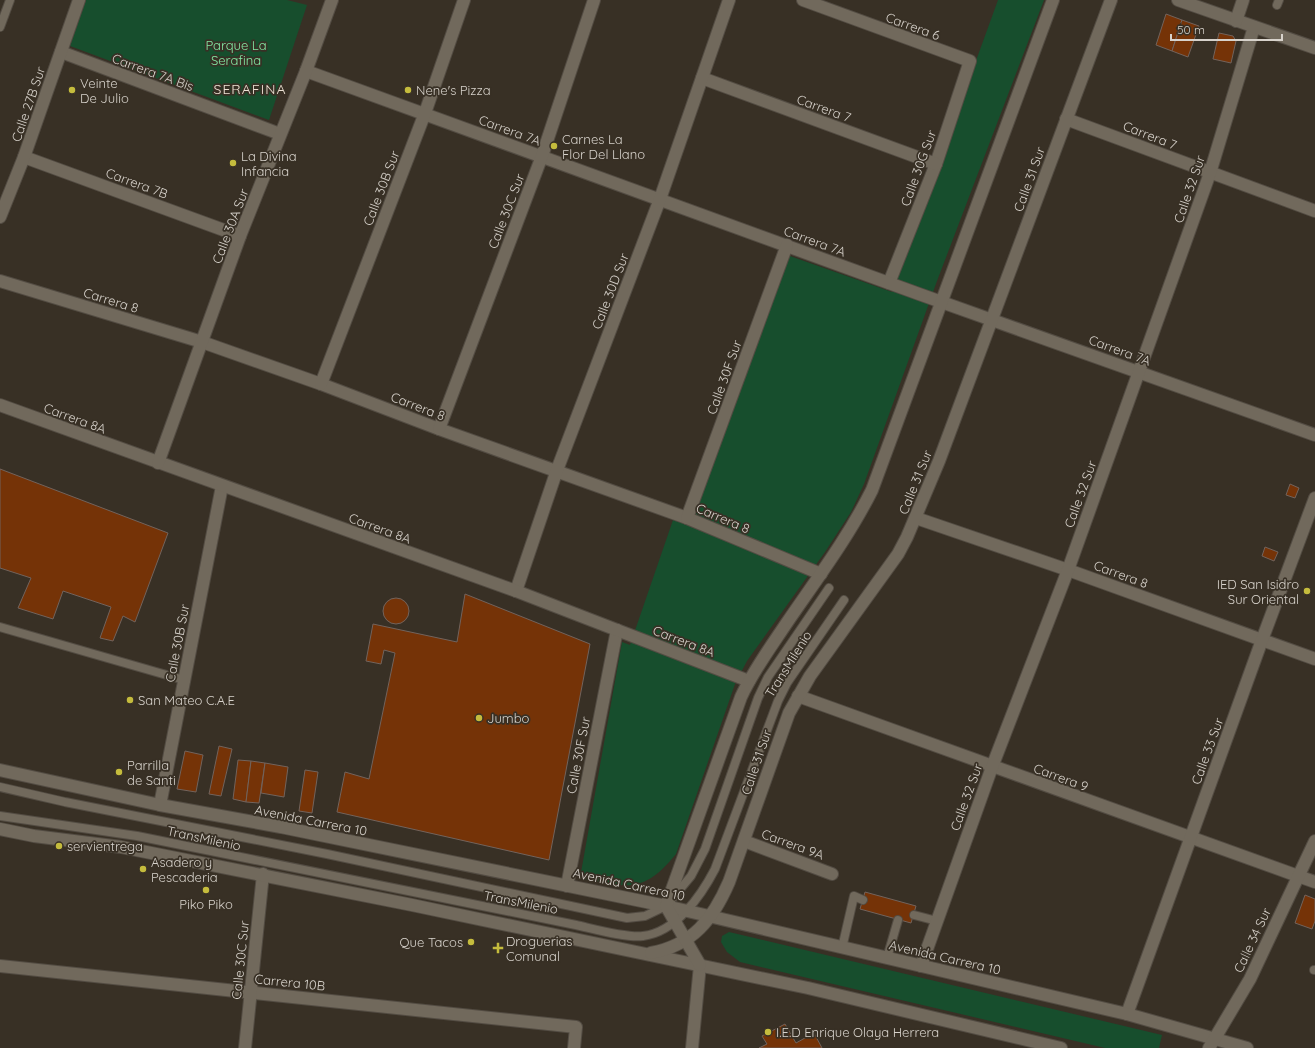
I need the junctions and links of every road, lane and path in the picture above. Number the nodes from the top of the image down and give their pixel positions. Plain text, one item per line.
1 (10, 0) edge
2 (79, 0) edge
3 (332, 0) edge
4 (464, 0) edge
5 (594, 0) edge
6 (729, 0) edge
7 (803, 0) edge
8 (1053, 0) edge
9 (1111, 0) edge
10 (1178, 0) edge
11 (1243, 0) edge
12 (1236, 21) junction
13 (0, 27) edge
14 (1254, 27) junction
15 (1315, 48) edge
16 (61, 52) junction
17 (970, 61) joint
18 (306, 71) junction
19 (702, 78) junction
20 (424, 114) junction
21 (1066, 119) junction
22 (280, 134) junction
23 (542, 156) junction
24 (24, 157) junction
25 (936, 164) junction
26 (1210, 173) junction
27 (660, 199) junction
28 (1315, 211) edge
29 (0, 217) edge
30 (240, 236) junction
31 (787, 246) junction
32 (0, 281) edge
33 (889, 283) junction
34 (942, 302) junction
35 (992, 320) junction
36 (202, 342) junction
37 (1138, 372) junction
38 (321, 384) junction
39 (0, 406) edge
40 (439, 429) junction
41 (1315, 435) edge
42 (158, 463) junction
43 (557, 470) junction
44 (222, 486) junction
45 (1315, 498) edge
46 (686, 518) junction
47 (916, 518) junction
48 (1068, 570) junction
49 (820, 574) junction
50 (830, 588) dead end
51 (516, 591) junction
52 (844, 600) dead end
53 (0, 627) edge
54 (617, 630) junction
55 (1262, 640) junction
56 (1315, 659) edge
57 (184, 680) junction
58 (749, 680) junction
59 (798, 696) junction
60 (992, 767) junction
61 (0, 770) edge
62 (0, 788) edge
63 (160, 805) junction
64 (0, 816) edge
65 (0, 829) edge
66 (1191, 838) junction
67 (744, 841) junction
68 (1315, 841) edge
69 (263, 874) junction
70 (832, 874) dead end
71 (1298, 876) junction
72 (1315, 882) edge
73 (567, 886) junction
74 (863, 900) dead end
75 (666, 906) junction
76 (686, 911) junction
77 (914, 915) dead end
78 (711, 917) junction
79 (898, 920) dead end
80 (675, 921) junction
81 (937, 921) junction
82 (686, 940) junction
83 (842, 948) junction
84 (646, 954) junction
85 (887, 958) junction
86 (700, 965) junction
87 (0, 966) edge
88 (921, 966) junction
89 (251, 992) junction
90 (1127, 1014) junction
91 (1212, 1043) edge
92 (245, 1048) edge
93 (574, 1048) edge
94 (692, 1048) edge
95 (1061, 1048) edge
96 (1247, 1048) edge

1 - 13 lane
2 - 16 street, Calle 27B Sur
3 - 18 street, Calle 30A Sur
4 - 20 street, Calle 30B Sur
5 - 23 street, Calle 30C Sur
6 - 19 street, Calle 30D Sur
7 - 17 street, Carrera 6
8 - 34 street
9 - 21 street, Calle 31 Sur
10 - 12 street
11 - 12 street
12 - 14 street
14 - 15 street
14 - 26 street, Calle 32 Sur
16 - 22 street, Carrera 7A Bis
16 - 24 street, Calle 27B Sur
17 - 25 street, Calle 30G Sur
18 - 20 street, Carrera 7A
18 - 22 street, Calle 30A Sur
19 - 25 street, Carrera 7
19 - 27 street, Calle 30D Sur
20 - 23 street, Carrera 7A
20 - 38 street, Calle 30B Sur
21 - 26 street, Carrera 7
21 - 35 street, Calle 31 Sur
22 - 30 street, Calle 30A Sur
23 - 27 street, Carrera 7A
23 - 40 street, Calle 30C Sur
24 - 29 street, Calle 27B Sur
24 - 30 street, Carrera 7B
25 - 33 street, Calle 30G Sur
26 - 28 street, Carrera 7
26 - 37 street, Calle 32 Sur
27 - 31 street, Carrera 7A
27 - 43 street, Calle 30D Sur
30 - 36 street, Calle 30A Sur
31 - 33 street, Carrera 7A
31 - 46 street, Calle 30F Sur
32 - 36 street, Carrera 8
33 - 34 street, Carrera 7A
34 - 35 street, Carrera 7A
34 - 49 street
35 - 37 street, Carrera 7A
35 - 47 street, Calle 31 Sur
36 - 38 street, Carrera 8
36 - 42 street, Calle 30A Sur
37 - 41 street, Carrera 7A
37 - 48 street, Calle 32 Sur
38 - 40 street, Carrera 8
39 - 42 street, Carrera 8A
40 - 43 street, Carrera 8
42 - 44 street, Carrera 8A
43 - 46 street, Carrera 8
43 - 51 street, Calle 30D Sur
44 - 51 street, Carrera 8A
44 - 57 street, Calle 30B Sur
45 - 55 street, Calle 33 Sur
46 - 49 street, Carrera 8
47 - 48 street, Carrera 8
47 - 59 street, Calle 31 Sur
48 - 55 street, Carrera 8
48 - 60 street, Calle 32 Sur
49 - 58 street
50 - 75 lane, TransMilenio
51 - 54 street, Carrera 8A
52 - 76 lane, TransMilenio
53 - 57 lane
54 - 58 street, Carrera 8A
54 - 73 street, Calle 30F Sur
55 - 56 street, Carrera 8
55 - 66 street, Calle 33 Sur
57 - 63 street, Calle 30B Sur
58 - 75 street
59 - 60 street, Carrera 9
59 - 67 street, Calle 31 Sur
60 - 66 street, Carrera 9
60 - 81 street, Calle 32 Sur
61 - 63 street, Avenida Carrera 10
62 - 75 lane, TransMilenio
63 - 73 street, Avenida Carrera 10
64 - 80 lane, TransMilenio
65 - 69 street
66 - 71 street, Carrera 9
66 - 90 street, Calle 33 Sur
67 - 70 street, Carrera 9A
67 - 78 street, Calle 31 Sur
68 - 71 street, Calle 34 Sur
69 - 84 street
69 - 89 street, Calle 30C Sur
71 - 72 street, Carrera 9
71 - 91 street, Calle 34 Sur
73 - 75 street, Avenida Carrera 10
74 - 83 lane
75 - 76 street, Avenida Carrera 10
75 - 80 street
76 - 78 street, Avenida Carrera 10
76 - 80 lane, TransMilenio
77 - 81 lane
78 - 82 street, Calle 31 Sur
78 - 83 street, Avenida Carrera 10
79 - 85 lane
80 - 82 street
81 - 88 street, Calle 32 Sur
82 - 84 street, Calle 31 Sur
82 - 86 street
83 - 85 street, Avenida Carrera 10
84 - 86 street
85 - 88 street, Avenida Carrera 10
86 - 94 street
86 - 95 street
87 - 89 street, Carrera 10B
88 - 90 street, Avenida Carrera 10
89 - 92 street, Calle 30C Sur
89 - 93 street, Carrera 10B
90 - 91 street, Avenida Carrera 10
91 - 96 street, Avenida Carrera 10

